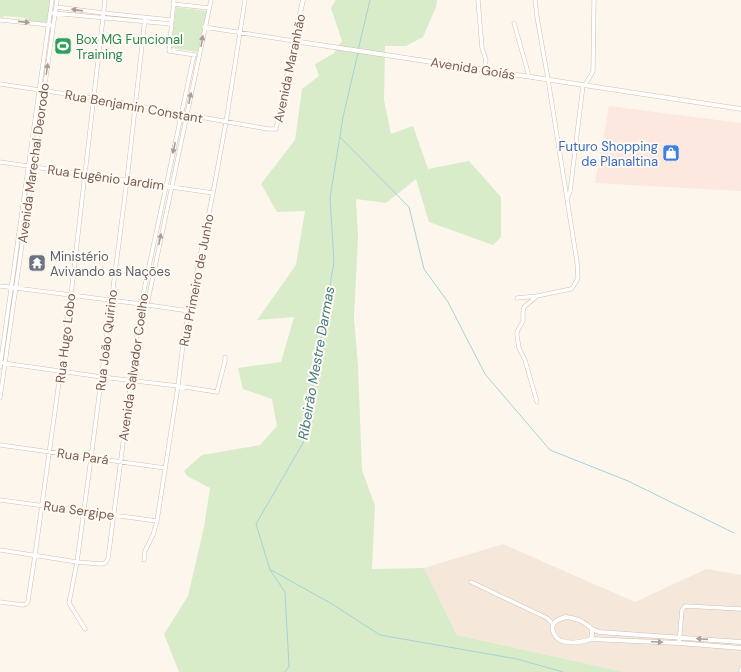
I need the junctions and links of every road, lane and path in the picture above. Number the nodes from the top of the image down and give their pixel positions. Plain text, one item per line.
1 (52, 0) edge
2 (57, 0) edge
3 (105, 0) edge
4 (211, 0) edge
5 (245, 0) edge
6 (303, 0) edge
7 (478, 0) edge
8 (535, 0) edge
9 (594, 0) edge
10 (174, 2) edge
11 (56, 7) junction
12 (209, 8) junction
13 (50, 12) junction
14 (55, 13) junction
15 (103, 15) junction
16 (0, 20) edge
17 (145, 20) junction
18 (171, 22) junction
19 (514, 23) dead end
20 (48, 25) junction
21 (53, 25) junction
22 (204, 27) junction
23 (241, 33) junction
24 (294, 41) junction
25 (194, 55) junction
26 (200, 56) junction
27 (484, 69) junction
28 (529, 76) junction
29 (548, 79) junction
30 (0, 84) edge
31 (584, 85) junction
32 (39, 90) junction
33 (44, 91) junction
34 (94, 98) junction
35 (136, 105) junction
36 (741, 108) edge
37 (181, 113) junction
38 (186, 114) junction
39 (226, 122) junction
40 (268, 130) joint
41 (0, 162) edge
42 (31, 166) junction
43 (85, 174) junction
44 (127, 180) junction
45 (166, 186) junction
46 (171, 186) junction
47 (213, 193) junction
48 (567, 199) junction
49 (0, 286) edge
50 (13, 288) junction
51 (70, 296) junction
52 (537, 296) junction
53 (517, 298) dead end
54 (112, 300) junction
55 (141, 304) junction
56 (147, 305) junction
57 (189, 311) junction
58 (225, 357) dead end
59 (1, 364) edge
60 (61, 371) junction
61 (102, 377) junction
62 (131, 381) junction
63 (178, 386) junction
64 (0, 398) edge
65 (537, 402) dead end
66 (0, 445) edge
67 (49, 452) junction
68 (91, 458) junction
69 (120, 462) junction
70 (166, 468) junction
71 (0, 500) edge
72 (42, 505) junction
73 (84, 511) junction
74 (113, 515) junction
75 (158, 521) junction
76 (0, 550) edge
77 (35, 555) junction
78 (144, 560) dead end
79 (77, 562) junction
80 (471, 582) dead end
81 (0, 602) edge
82 (741, 609) edge
83 (553, 624) junction
84 (85, 629) dead end
85 (592, 629) junction
86 (640, 635) junction
87 (591, 639) junction
88 (679, 640) junction
89 (639, 641) junction
90 (727, 641) junction
91 (741, 642) edge
92 (727, 647) junction
93 (741, 648) edge

1 - 13 street, Avenida Marechal Deorodo
2 - 11 street, Avenida Marechal Deorodo
3 - 15 street, Rua Hugo Lobo
4 - 12 street, Avenida Salvador Coelho
5 - 23 street, Rua Primeiro de Junho
6 - 24 street, Avenida Maranhão
7 - 27 street
8 - 29 street
9 - 31 street
10 - 12 street
10 - 18 street
11 - 14 street, Avenida Marechal Deorodo
15 -> 11 street
12 - 22 street, Avenida Salvador Coelho
13 - 14 street
13 - 20 street, Avenida Marechal Deorodo
14 - 15 street
14 - 21 street, Avenida Marechal Deorodo
15 - 17 street
15 - 34 street, Rua Hugo Lobo
16 -> 20 street
17 - 18 street
17 - 35 street, Rua João Quirino
18 - 25 street
19 - 28 street
20 - 21 street
20 - 32 street, Avenida Marechal Deorodo
33 -> 21 street, Avenida Marechal Deorodo
22 - 23 street, Avenida Goiás
26 -> 22 street, Avenida Salvador Coelho
23 - 24 street, Avenida Goiás
23 - 39 street, Rua Primeiro de Junho
24 - 27 street, Avenida Goiás
24 - 40 street, Avenida Maranhão
25 - 26 street
25 - 37 street, Avenida Salvador Coelho
38 -> 26 street, Avenida Salvador Coelho
27 - 28 street, Avenida Goiás
28 - 29 street, Avenida Goiás
29 - 31 street, Avenida Goiás
29 - 48 street
30 - 32 street, Rua Benjamin Constant
31 - 36 street, Avenida Goiás
31 - 48 street
32 - 33 street, Rua Benjamin Constant
32 - 42 street, Avenida Marechal Deorodo
33 - 34 street, Rua Benjamin Constant
33 - 42 street, Avenida Marechal Deorodo
34 - 35 street, Rua Benjamin Constant
34 - 43 street, Rua Hugo Lobo
35 - 37 street, Rua Benjamin Constant
35 - 44 street, Rua João Quirino
37 - 38 street, Rua Benjamin Constant
37 -> 45 street, Avenida Salvador Coelho
38 - 39 street, Rua Benjamin Constant
38 - 46 street, Avenida Salvador Coelho
39 - 40 street, Rua Benjamin Constant
39 - 47 street, Rua Primeiro de Junho
41 - 42 street, Rua Eugênio Jardim
42 - 43 street, Rua Eugênio Jardim
42 - 50 street, Avenida Marechal Deorodo
43 - 44 street, Rua Eugênio Jardim
43 - 51 street, Rua Hugo Lobo
44 - 45 street, Rua Eugênio Jardim
44 - 54 street, Rua João Quirino
45 - 46 street, Rua Eugênio Jardim
45 - 55 street, Avenida Salvador Coelho
46 - 47 street, Rua Eugênio Jardim
56 -> 46 street, Avenida Salvador Coelho
47 - 57 street, Rua Primeiro de Junho
48 - 52 street
49 - 50 street
50 - 51 street
50 - 59 street, Avenida Marechal Deorodo
51 - 54 street
51 - 60 street, Rua Hugo Lobo
52 - 53 street
52 - 65 street
54 - 55 street
54 - 61 street, Rua João Quirino
55 - 56 street
55 - 62 street, Avenida Salvador Coelho
56 - 57 street
57 - 63 street, Rua Primeiro de Junho
58 - 63 street
59 - 60 street
59 - 64 street, Avenida Marechal Deorodo
60 - 61 street
60 - 67 street, Rua Hugo Lobo
61 - 62 street
61 - 68 street, Rua João Quirino
62 - 63 street
62 - 69 street, Avenida Salvador Coelho
63 - 70 street, Rua Primeiro de Junho
66 - 67 street, Rua Pará
67 - 68 street, Rua Pará
67 - 72 street, Rua Hugo Lobo
68 - 69 street, Rua Pará
68 - 73 street, Rua João Quirino
69 - 70 street, Rua Pará
69 - 74 street, Avenida Salvador Coelho
70 - 75 street, Rua Primeiro de Junho
71 - 72 street, Rua Sergipe
72 - 73 street, Rua Sergipe
72 - 77 street, Rua Hugo Lobo
73 - 74 street, Rua Sergipe
73 - 79 street, Rua João Quirino
74 - 75 street, Rua Sergipe
74 - 79 street, Avenida Salvador Coelho
75 - 78 street, Rua Primeiro de Junho
76 - 77 street
77 - 79 street
77 - 81 street, Rua Hugo Lobo
79 - 84 street, Rua João Quirino
80 - 83 street
82 - 88 street
83 - 85 street
83 - 87 street
85 - 86 street
85 - 87 street
86 - 88 street
86 - 89 street
87 - 89 street
89 -> 88 street
90 -> 88 street
88 - 92 street
90 - 91 street
90 - 92 street
92 - 93 street

